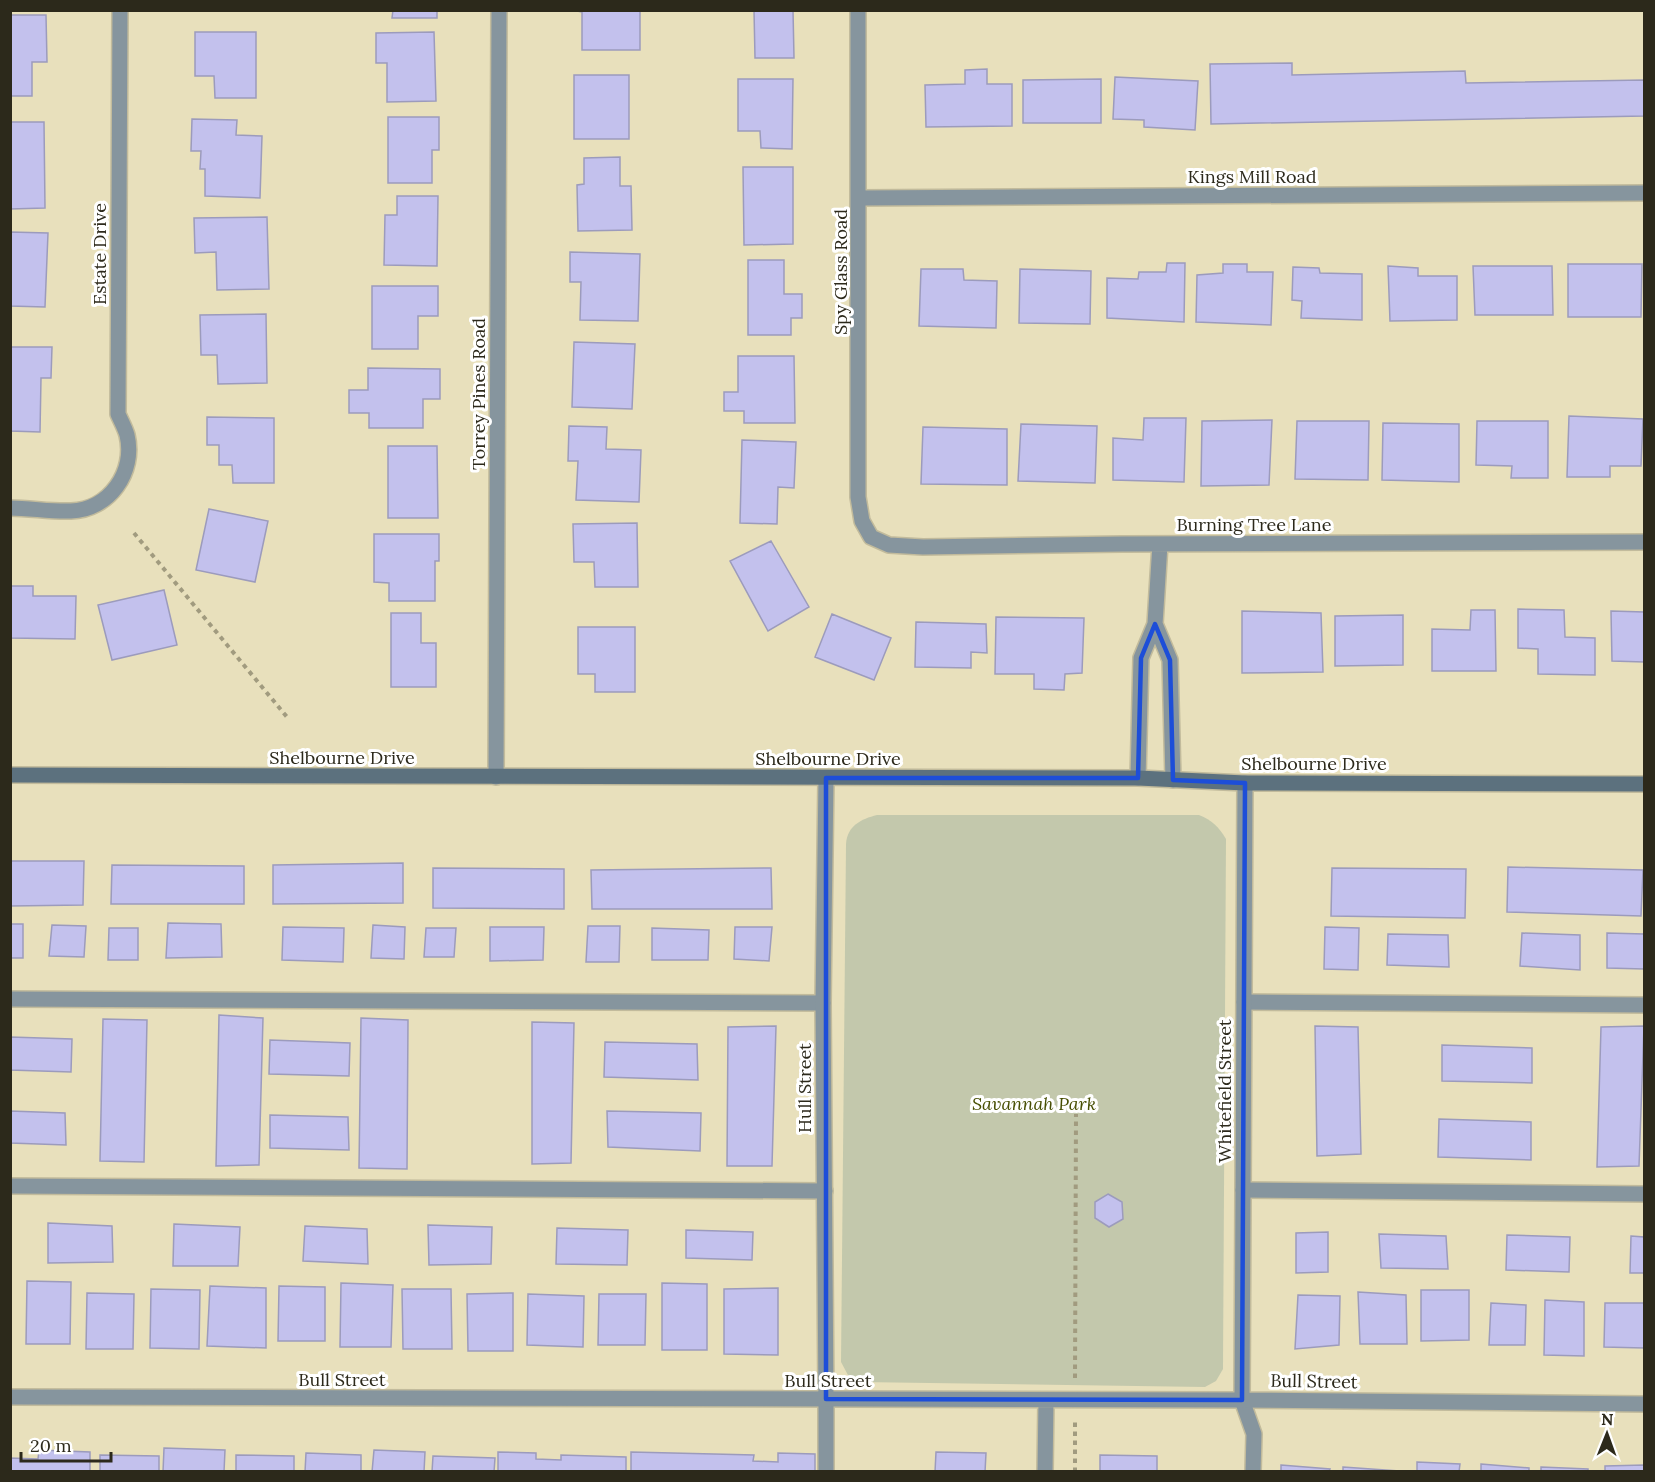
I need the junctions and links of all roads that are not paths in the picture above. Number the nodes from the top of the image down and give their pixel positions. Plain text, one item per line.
1 (120, 10) edge
2 (499, 10) edge
3 (858, 10) edge
4 (1644, 193) edge
5 (860, 198) junction
6 (10, 508) edge
7 (867, 533) joint
8 (1644, 542) edge
9 (1160, 544) junction
10 (1155, 624) junction
11 (10, 775) edge
12 (496, 777) junction
13 (826, 778) junction
14 (1138, 778) junction
15 (1173, 780) junction
16 (1245, 783) junction
17 (1644, 784) edge
18 (10, 999) edge
19 (1244, 1002) junction
20 (823, 1003) junction
21 (1644, 1005) edge
22 (10, 1186) edge
23 (1243, 1190) junction
24 (825, 1191) junction
25 (1644, 1194) edge
26 (10, 1397) edge
27 (826, 1399) junction
28 (1046, 1400) junction
29 (1242, 1400) junction
30 (1644, 1404) edge
31 (826, 1472) edge
32 (1045, 1472) edge
33 (1253, 1472) edge

1 - 6 street, Estate Drive
2 - 12 street, Torrey Pines Road
3 - 5 street, Spy Glass Road
4 - 5 street, Kings Mill Road
5 - 7 street, Spy Glass Road
7 - 9 street, Burning Tree Lane
8 - 9 street, Burning Tree Lane
9 - 10 street
10 - 14 street
10 - 15 street
11 - 12 main road, Shelbourne Drive
12 - 13 main road, Shelbourne Drive
13 - 14 main road, Shelbourne Drive
13 - 20 street, Hull Street
14 - 15 main road, Shelbourne Drive
15 - 16 main road, Shelbourne Drive
16 - 17 main road, Shelbourne Drive
16 - 19 street, Whitefield Street
18 - 20 street
19 - 21 street
19 - 23 street, Whitefield Street
20 - 24 street, Hull Street
22 - 24 street
23 - 25 street
23 - 29 street, Whitefield Street
24 - 27 street, Hull Street
26 - 27 street, Bull Street
27 - 28 street, Bull Street
27 - 31 street, Hull Street
28 - 29 street, Bull Street
28 - 32 street
29 - 30 street, Bull Street
29 - 33 street, Whitefield Street

